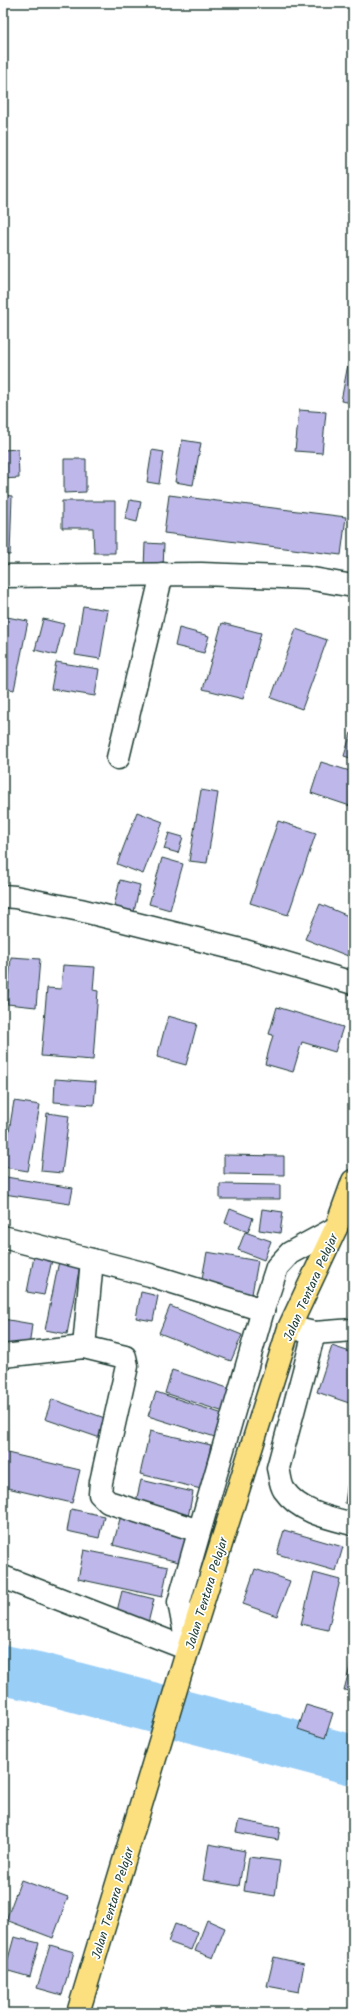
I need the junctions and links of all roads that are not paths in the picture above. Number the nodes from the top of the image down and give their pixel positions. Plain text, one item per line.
1 (162, 574) junction
2 (3, 576) edge
3 (353, 586) edge
4 (118, 758) dead end
5 (3, 896) edge
6 (353, 983) edge
7 (353, 1181) edge
8 (336, 1228) junction
9 (3, 1237) edge
10 (92, 1260) junction
11 (262, 1310) junction
12 (289, 1328) junction
13 (353, 1330) edge
14 (314, 1333) junction
15 (84, 1347) junction
16 (3, 1356) edge
17 (353, 1524) edge
18 (199, 1531) junction
19 (3, 1577) edge
20 (187, 1655) junction
21 (78, 2013) edge

1 - 2 street
1 - 3 street
1 - 4 street
5 - 6 street
7 - 8 main road, Jalan Tentara Pelajar
8 - 11 street
8 - 12 main road, Jalan Tentara Pelajar
9 - 10 street
10 - 11 street
10 - 15 street
11 - 18 street
12 - 14 street
12 - 20 main road, Jalan Tentara Pelajar
13 - 14 street
14 - 17 street
15 - 16 street
15 - 18 street
18 - 20 street
19 - 20 street
20 - 21 main road, Jalan Tentara Pelajar

